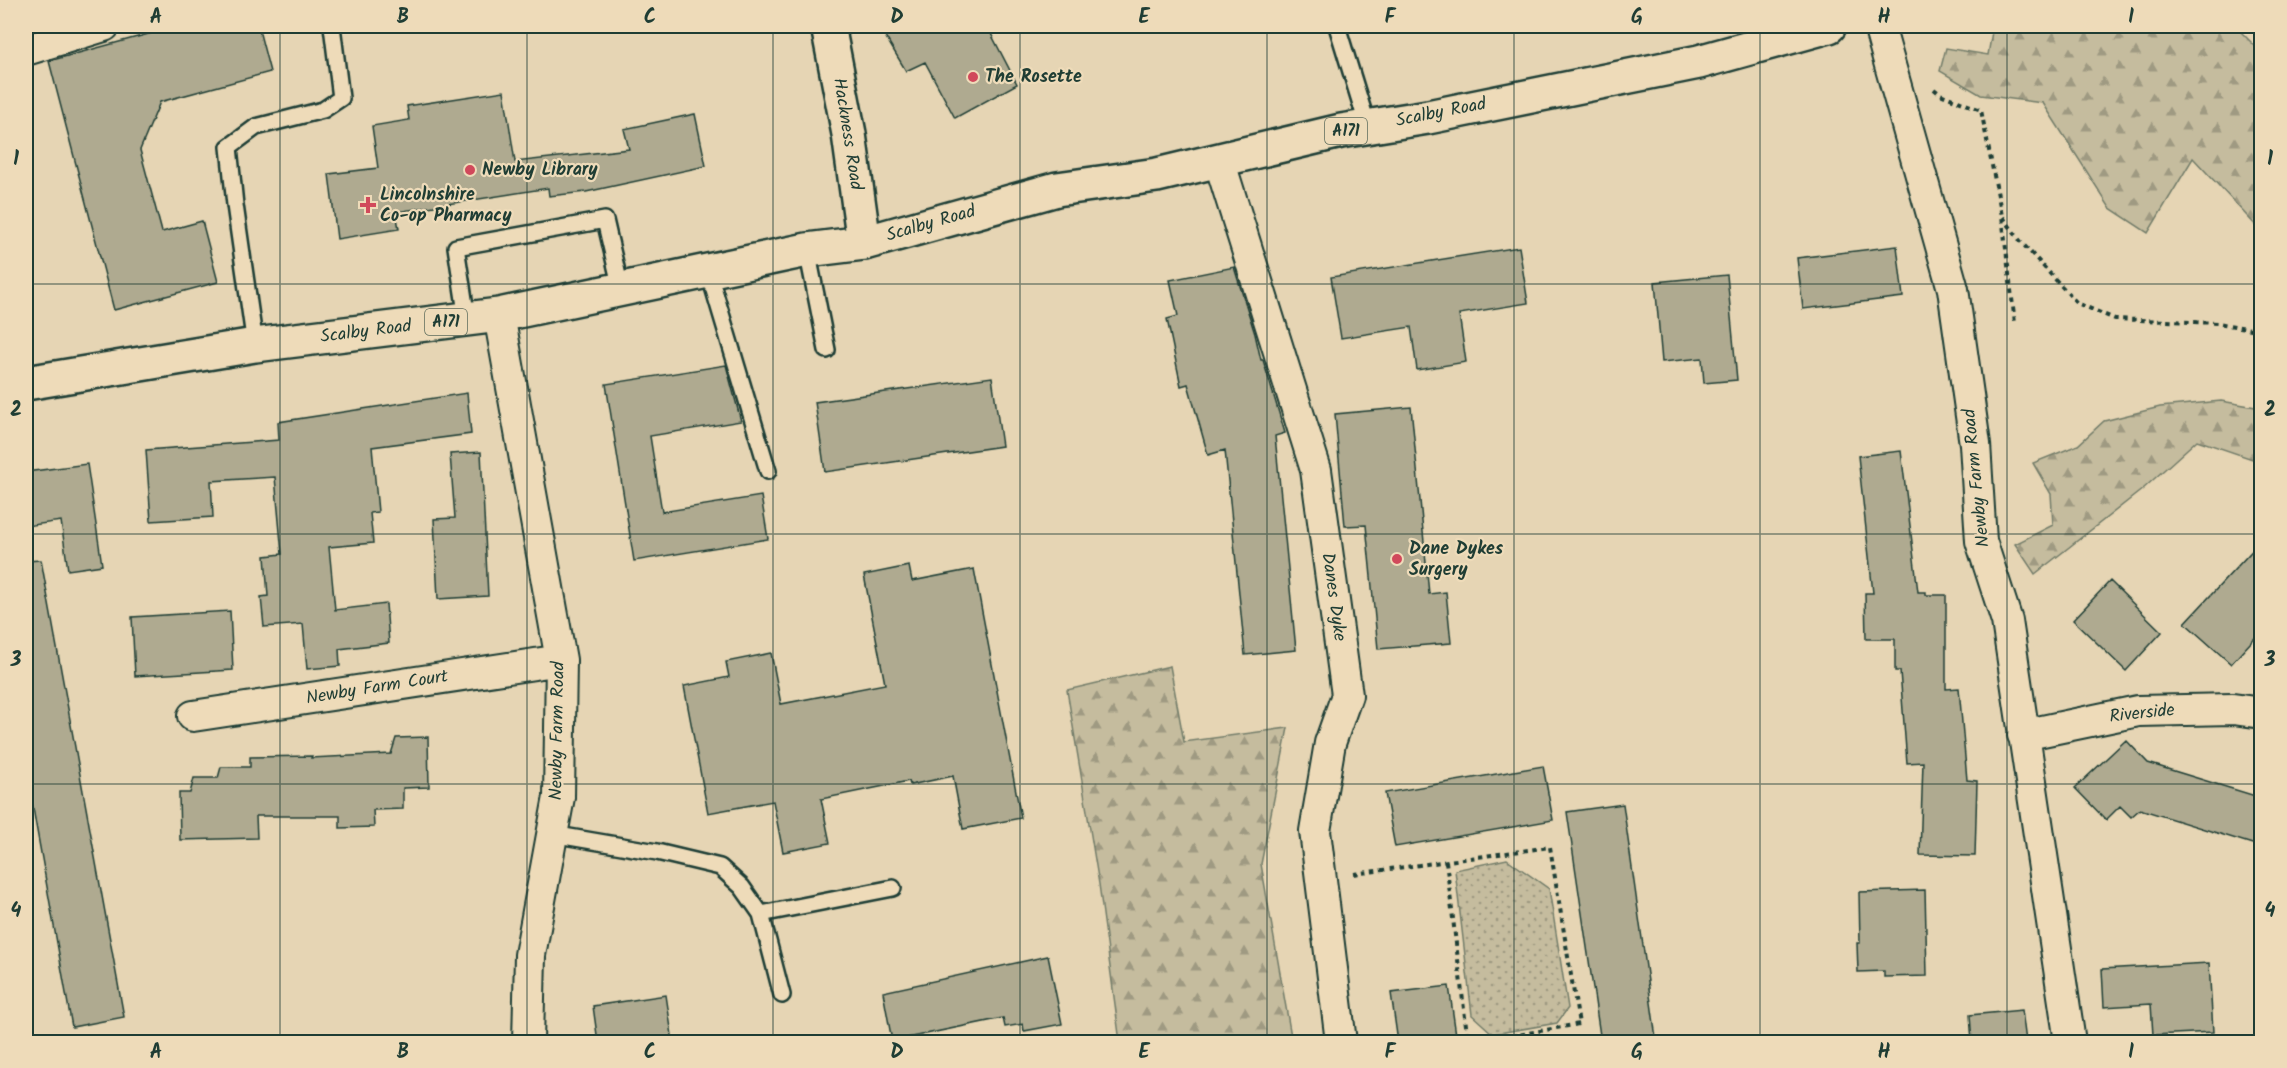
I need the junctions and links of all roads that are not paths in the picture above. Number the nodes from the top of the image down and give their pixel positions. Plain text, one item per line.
1 (104, 26) edge
2 (332, 26) edge
3 (828, 26) edge
4 (1337, 26) edge
5 (1829, 26) edge
6 (1879, 26) edge
7 (26, 50) edge
8 (1368, 127) junction
9 (1219, 160) junction
10 (864, 243) junction
11 (807, 250) junction
12 (708, 270) junction
13 (621, 289) junction
14 (499, 315) junction
15 (467, 319) junction
16 (255, 345) junction
17 (827, 350) dead end
18 (26, 383) edge
19 (768, 471) dead end
20 (561, 660) junction
21 (2262, 713) edge
22 (192, 716) dead end
23 (2023, 735) junction
24 (552, 834) junction
25 (893, 888) dead end
26 (762, 915) junction
27 (782, 995) dead end
28 (528, 1042) edge
29 (1341, 1042) edge
30 (2070, 1042) edge

1 - 7 street
2 - 16 lane
3 - 10 main road, Hackness Road
4 - 8 lane
5 - 8 main road, Scalby Road / A171
6 - 23 street, Newby Farm Road
8 - 9 main road, Scalby Road / A171
9 - 10 main road, Scalby Road / A171
9 - 29 street, Danes Dyke
10 - 11 main road, Scalby Road / A171
11 - 12 main road, Scalby Road / A171
11 - 17 lane
12 - 13 main road, Scalby Road / A171
12 - 19 lane
13 - 14 main road, Scalby Road / A171
13 - 15 lane
14 - 15 main road, Scalby Road / A171
14 - 20 street, Newby Farm Road
15 - 16 main road, Scalby Road / A171
16 - 18 main road, Scalby Road / A171
20 - 22 street, Newby Farm Court
20 - 24 street, Newby Farm Road
21 - 23 street, Riverside
23 - 30 street, Newby Farm Road
24 - 26 lane
24 - 28 street, Newby Farm Road
25 - 26 lane
26 - 27 lane

